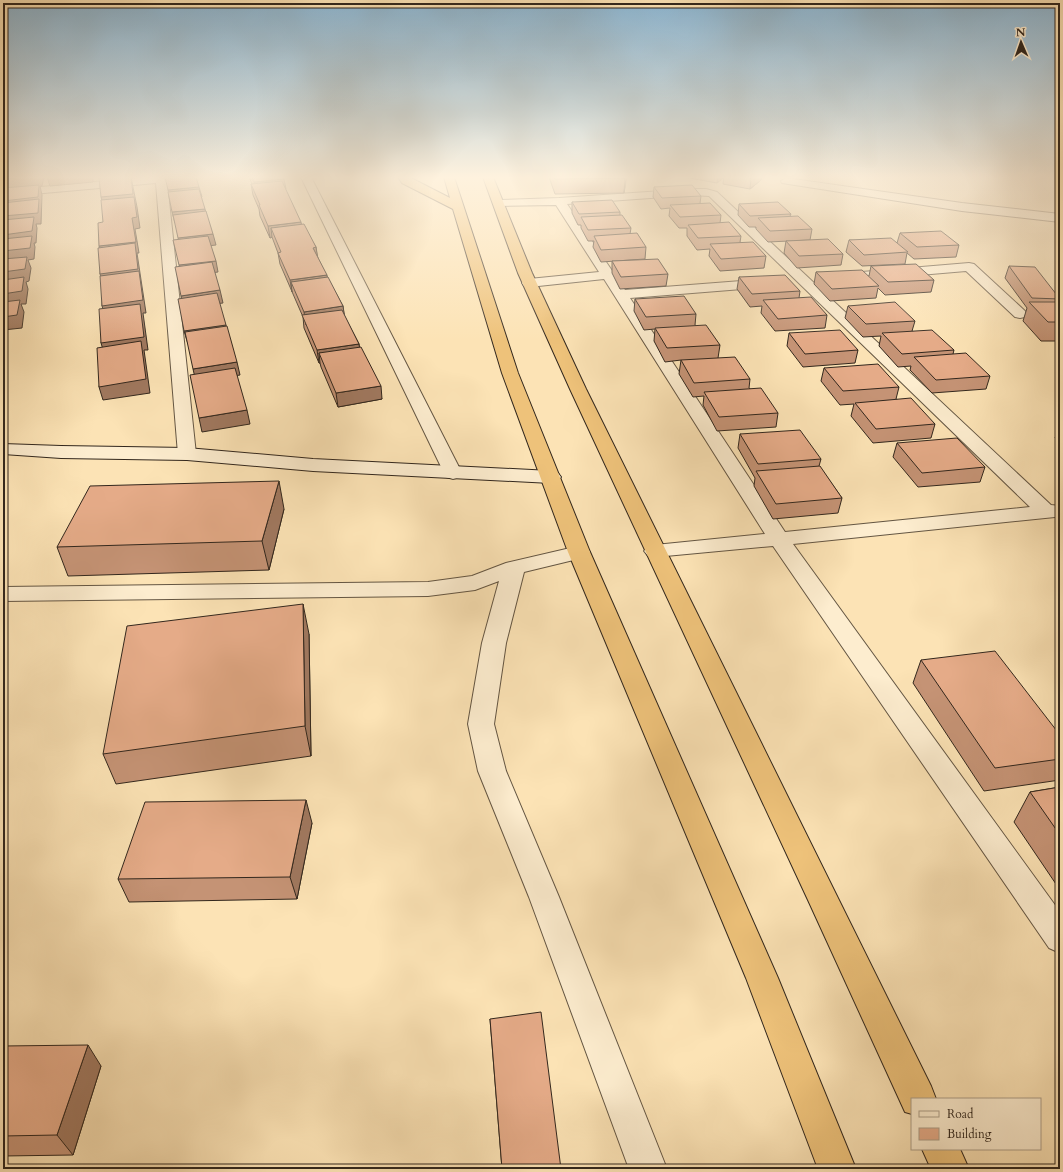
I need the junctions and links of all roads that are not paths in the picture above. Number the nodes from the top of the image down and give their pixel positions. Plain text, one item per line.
1 (166, 232) edge
2 (333, 232) edge
3 (466, 232) edge
4 (510, 232) edge
5 (579, 232) edge
6 (754, 232) edge
7 (608, 275) junction
8 (806, 280) junction
9 (529, 283) junction
10 (621, 295) junction
11 (1020, 314) dead end
12 (3, 449) edge
13 (186, 454) junction
14 (453, 473) junction
15 (551, 477) junction
16 (1053, 511) edge
17 (779, 539) junction
18 (655, 551) junction
19 (579, 552) junction
20 (514, 568) junction
21 (3, 594) edge
22 (1060, 938) edge
23 (918, 1098) edge
24 (941, 1150) edge
25 (648, 1169) edge
26 (836, 1169) edge
27 (950, 1169) edge

1 - 13 street
2 - 14 street
3 - 15 highway
4 - 9 highway
5 - 7 street
6 - 8 street
7 - 9 street
7 - 10 street
8 - 10 street
8 - 11 street
8 - 16 street
9 - 18 highway
10 - 17 street
12 - 13 street
13 - 14 street
14 - 15 street
15 - 19 highway
16 - 17 street
17 - 18 street
17 - 22 street
18 - 23 highway
19 - 20 street
19 - 26 highway
20 - 21 street
20 - 25 street
24 - 27 highway

